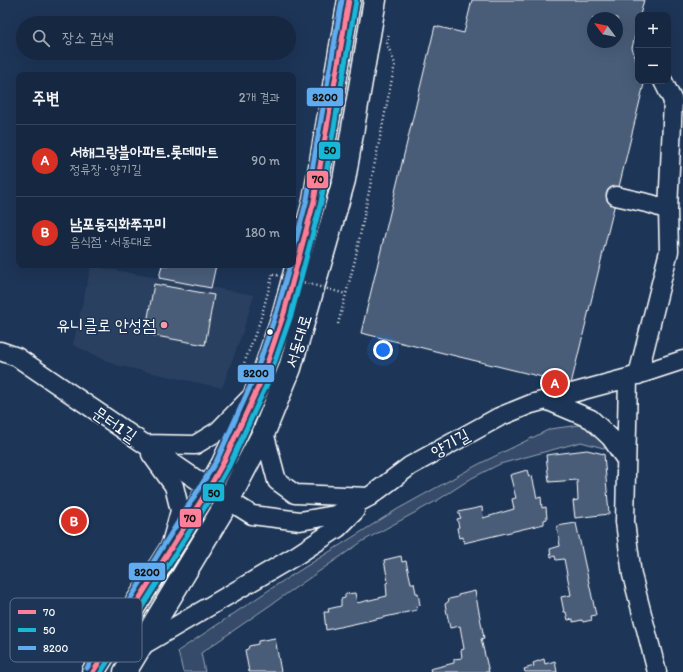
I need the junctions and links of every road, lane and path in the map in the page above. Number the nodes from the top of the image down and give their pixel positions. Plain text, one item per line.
1 (349, 0) edge
2 (375, 0) edge
3 (389, 29) dead end
4 (664, 84) edge
5 (616, 196) dead end
6 (668, 210) junction
7 (346, 294) junction
8 (338, 324) dead end
9 (0, 351) edge
10 (683, 360) edge
11 (240, 374) dead end
12 (633, 376) junction
13 (255, 393) junction
14 (546, 400) junction
15 (264, 432) junction
16 (144, 444) junction
17 (626, 460) junction
18 (209, 488) junction
19 (370, 497) junction
20 (228, 501) junction
21 (169, 552) junction
22 (140, 598) edge
23 (142, 644) edge
24 (142, 646) edge
25 (99, 662) edge
26 (131, 662) edge
27 (93, 672) edge
28 (125, 672) edge
29 (657, 672) edge

1 - 13 main road, 서동대로
2 - 15 main road, 서동대로
3 - 7 path
4 - 6 street
5 - 6 street
6 - 12 street
7 - 8 path
7 - 11 path, bridge
9 - 16 street, 문터1길
10 - 12 street, 양기길
12 - 14 street, 양기길
12 - 17 street
13 - 16 street
13 - 18 main road, 서동대로
14 - 17 street
14 - 19 street, 양기길
15 - 19 street
15 - 20 main road, 서동대로
16 - 18 street, 문터1길
16 - 21 street
17 - 29 street
18 - 20 street, 문터1길
18 - 21 main road, 서동대로
19 - 20 street, 양기길
19 - 24 street
20 - 23 main road, 서동대로
21 - 22 main road, 서동대로
25 - 27 main road, 서동대로
26 - 28 main road, 서동대로

